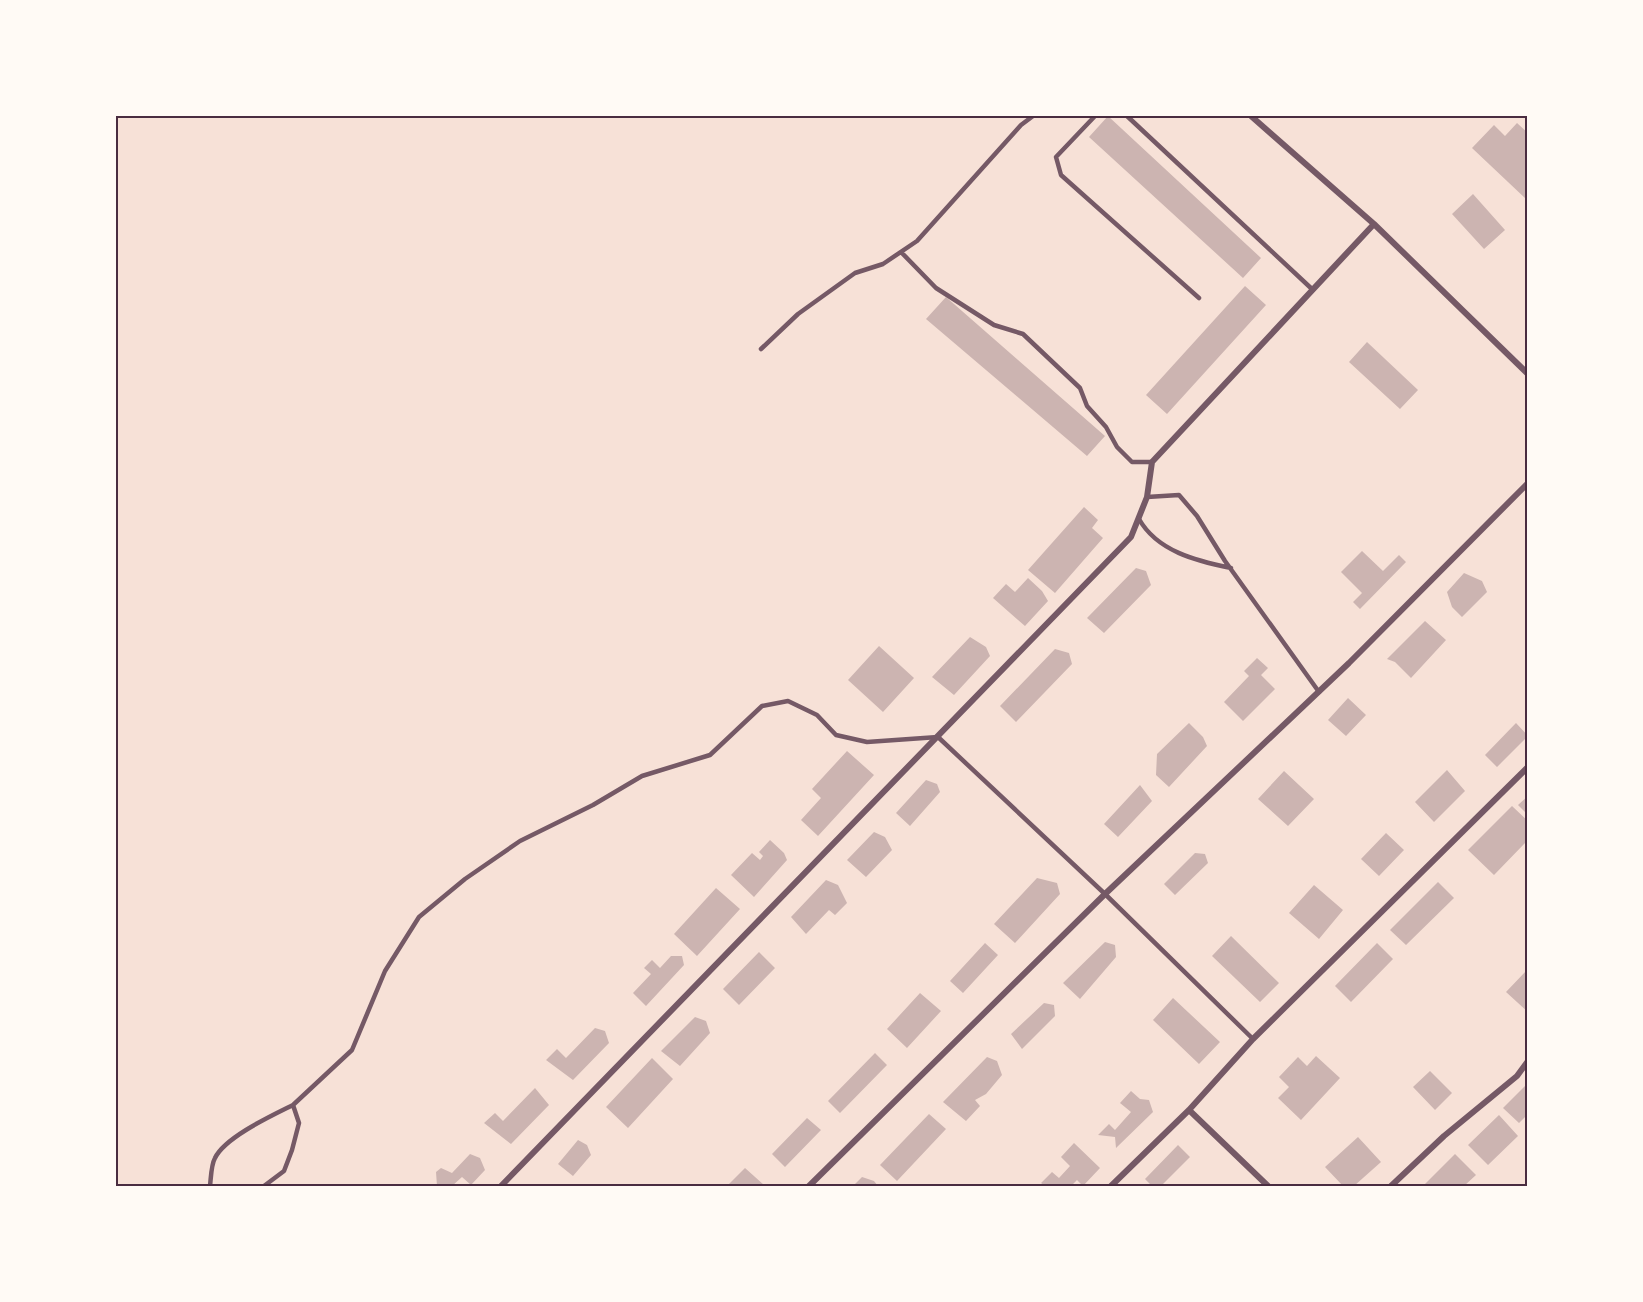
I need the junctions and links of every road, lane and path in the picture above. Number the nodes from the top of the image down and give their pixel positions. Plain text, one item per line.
1 (1033, 116) edge
2 (1095, 116) edge
3 (1127, 116) edge
4 (1251, 116) edge
5 (1374, 224) junction
6 (901, 252) junction
7 (1313, 290) junction
8 (1199, 298) dead end
9 (761, 349) dead end
10 (1527, 374) edge
11 (1152, 462) junction
12 (1527, 483) edge
13 (1147, 496) junction
14 (1139, 519) junction
15 (1231, 568) junction
16 (1318, 692) junction
17 (939, 737) junction
18 (1527, 767) edge
19 (1106, 894) junction
20 (1252, 1039) junction
21 (1527, 1061) edge
22 (293, 1105) junction
23 (1189, 1110) junction
24 (210, 1186) edge
25 (264, 1186) edge
26 (501, 1186) edge
27 (809, 1186) edge
28 (1111, 1186) edge
29 (1268, 1186) edge
30 (1391, 1186) edge

1 - 6 lane
2 - 8 lane
3 - 7 lane
4 - 5 street
5 - 7 street
5 - 10 street
6 - 9 lane
6 - 11 lane
7 - 11 street
11 - 13 street
12 - 16 street
13 - 14 street
13 - 15 lane
14 - 15 lane
14 - 17 street
15 - 16 lane
16 - 19 street
17 - 19 lane
17 - 22 lane
17 - 26 street
18 - 20 street
19 - 20 lane
19 - 27 street
20 - 23 street
21 - 30 street
22 - 24 lane
22 - 25 lane
23 - 28 street
23 - 29 street

